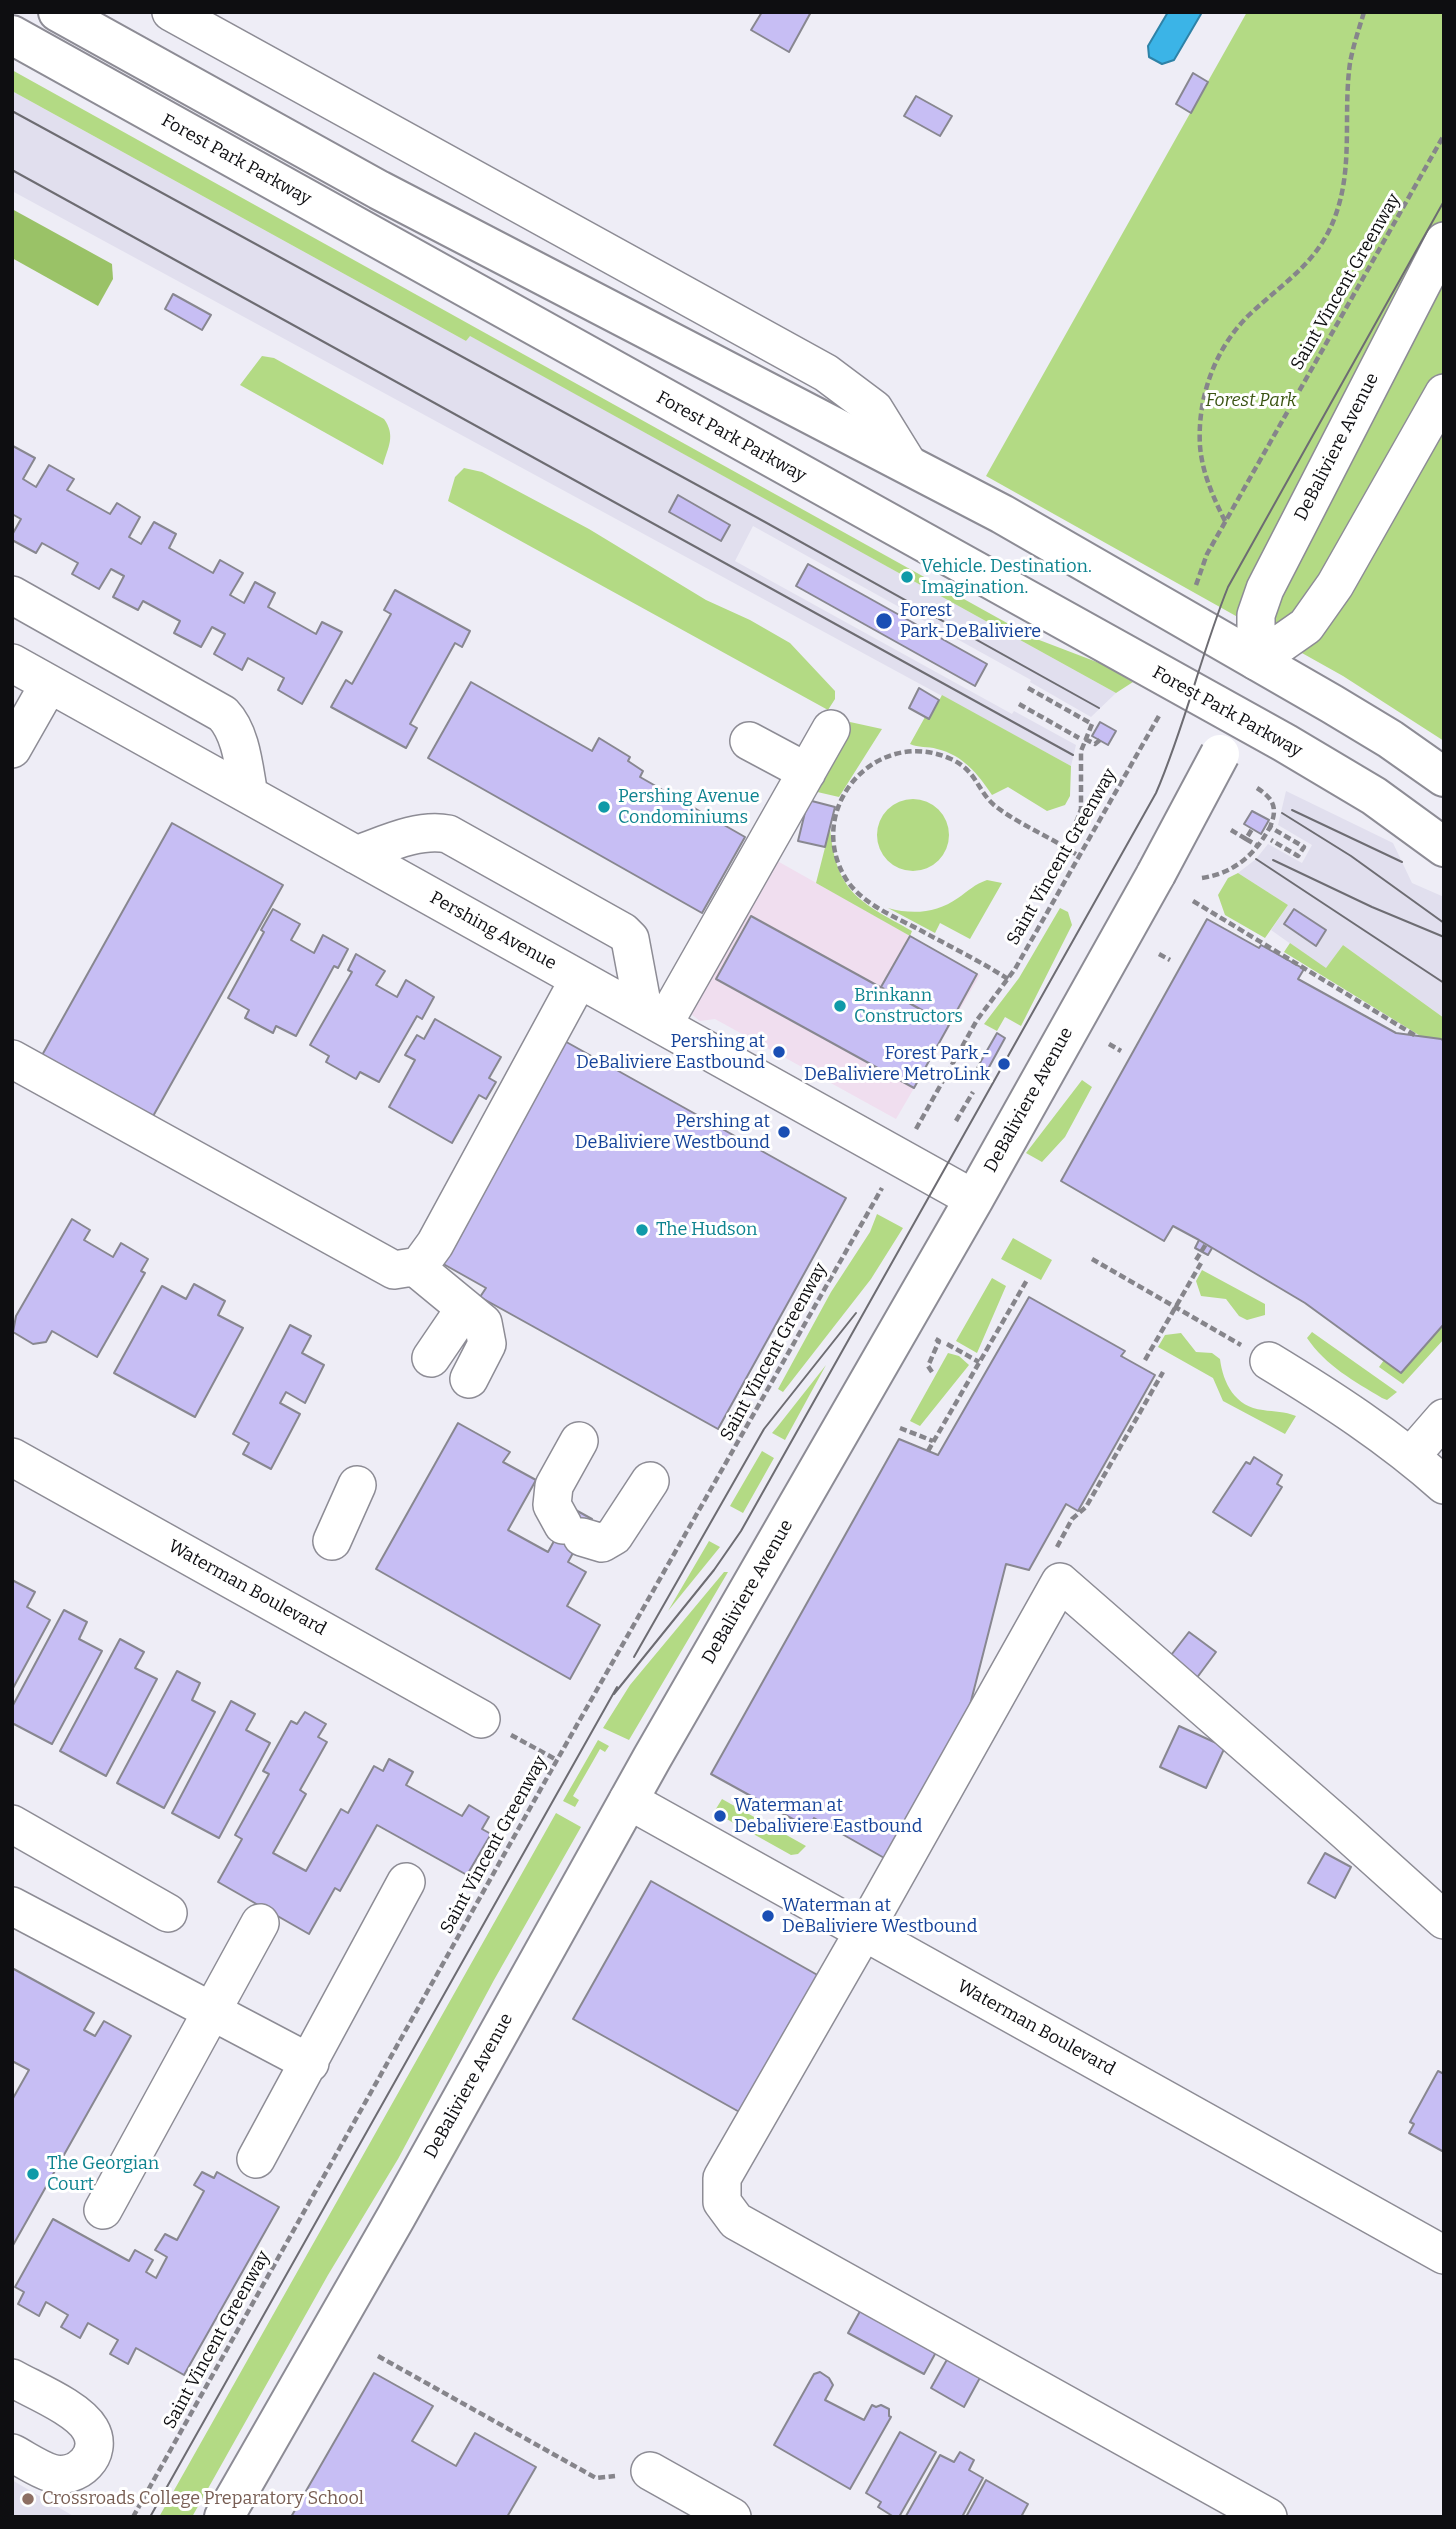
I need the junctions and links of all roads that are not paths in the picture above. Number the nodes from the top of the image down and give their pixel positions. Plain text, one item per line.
1 (58, 12) edge
2 (171, 12) edge
3 (12, 35) edge
4 (1444, 241) edge
5 (1444, 393) edge
6 (908, 464) junction
7 (12, 595) edge
8 (1256, 661) junction
9 (12, 663) edge
10 (49, 684) junction
11 (1236, 716) junction
12 (831, 729) dead end
13 (749, 741) dead end
14 (12, 749) edge
15 (807, 772) junction
16 (1444, 777) edge
17 (249, 795) junction
18 (1444, 847) edge
19 (356, 855) junction
20 (579, 979) junction
21 (653, 1020) junction
22 (12, 1059) edge
23 (974, 1199) junction
24 (415, 1267) junction
25 (464, 1308) junction
26 (432, 1358) dead end
27 (1269, 1361) road end
28 (469, 1379) dead end
29 (1444, 1418) edge
30 (579, 1441) dead end
31 (1412, 1456) junction
32 (12, 1457) edge
33 (650, 1480) dead end
34 (357, 1485) dead end
35 (1444, 1485) edge
36 (332, 1541) dead end
37 (481, 1719) road end
38 (628, 1800) junction
39 (12, 1824) edge
40 (406, 1882) dead end
41 (12, 1906) edge
42 (168, 1913) dead end
43 (1444, 1920) edge
44 (260, 1923) dead end
45 (864, 1931) junction
46 (211, 2012) junction
47 (310, 2063) junction
48 (257, 2159) dead end
49 (103, 2210) dead end
50 (1444, 2255) edge
51 (12, 2378) edge
52 (12, 2452) edge
53 (650, 2471) road end
54 (225, 2517) edge
55 (732, 2517) edge
56 (1268, 2517) edge

1 - 6 main road
2 - 6 street
3 - 11 main road, Forest Park Parkway
4 - 8 street, DeBaliviere Avenue
5 - 8 street
6 - 8 main road
7 - 17 street
8 - 11 main road, DeBaliviere Avenue
8 - 16 main road
9 - 10 street, Pershing Avenue
10 - 14 street
10 - 17 street, Pershing Avenue
11 - 18 main road, Forest Park Parkway
11 - 23 main road, DeBaliviere Avenue, bridge
12 - 15 street
13 - 15 street
15 - 21 street
17 - 19 street, Pershing Avenue
19 - 20 street, Pershing Avenue
19 - 21 street
20 - 21 street, Pershing Avenue
20 - 24 street
21 - 23 street, Pershing Avenue
22 - 24 street
23 - 38 main road, DeBaliviere Avenue
24 - 25 street
25 - 26 street
25 - 28 street
27 - 31 street
29 - 31 street
30 - 33 street
31 - 35 street
32 - 37 street, Waterman Boulevard
34 - 36 street
38 - 45 street, Waterman Boulevard
38 - 54 main road, DeBaliviere Avenue
39 - 42 street
40 - 47 street
41 - 46 street
43 - 45 street
44 - 46 street
45 - 50 street, Waterman Boulevard
45 - 56 street
46 - 47 street
46 - 49 street
47 - 48 street
51 - 52 street
53 - 55 street

